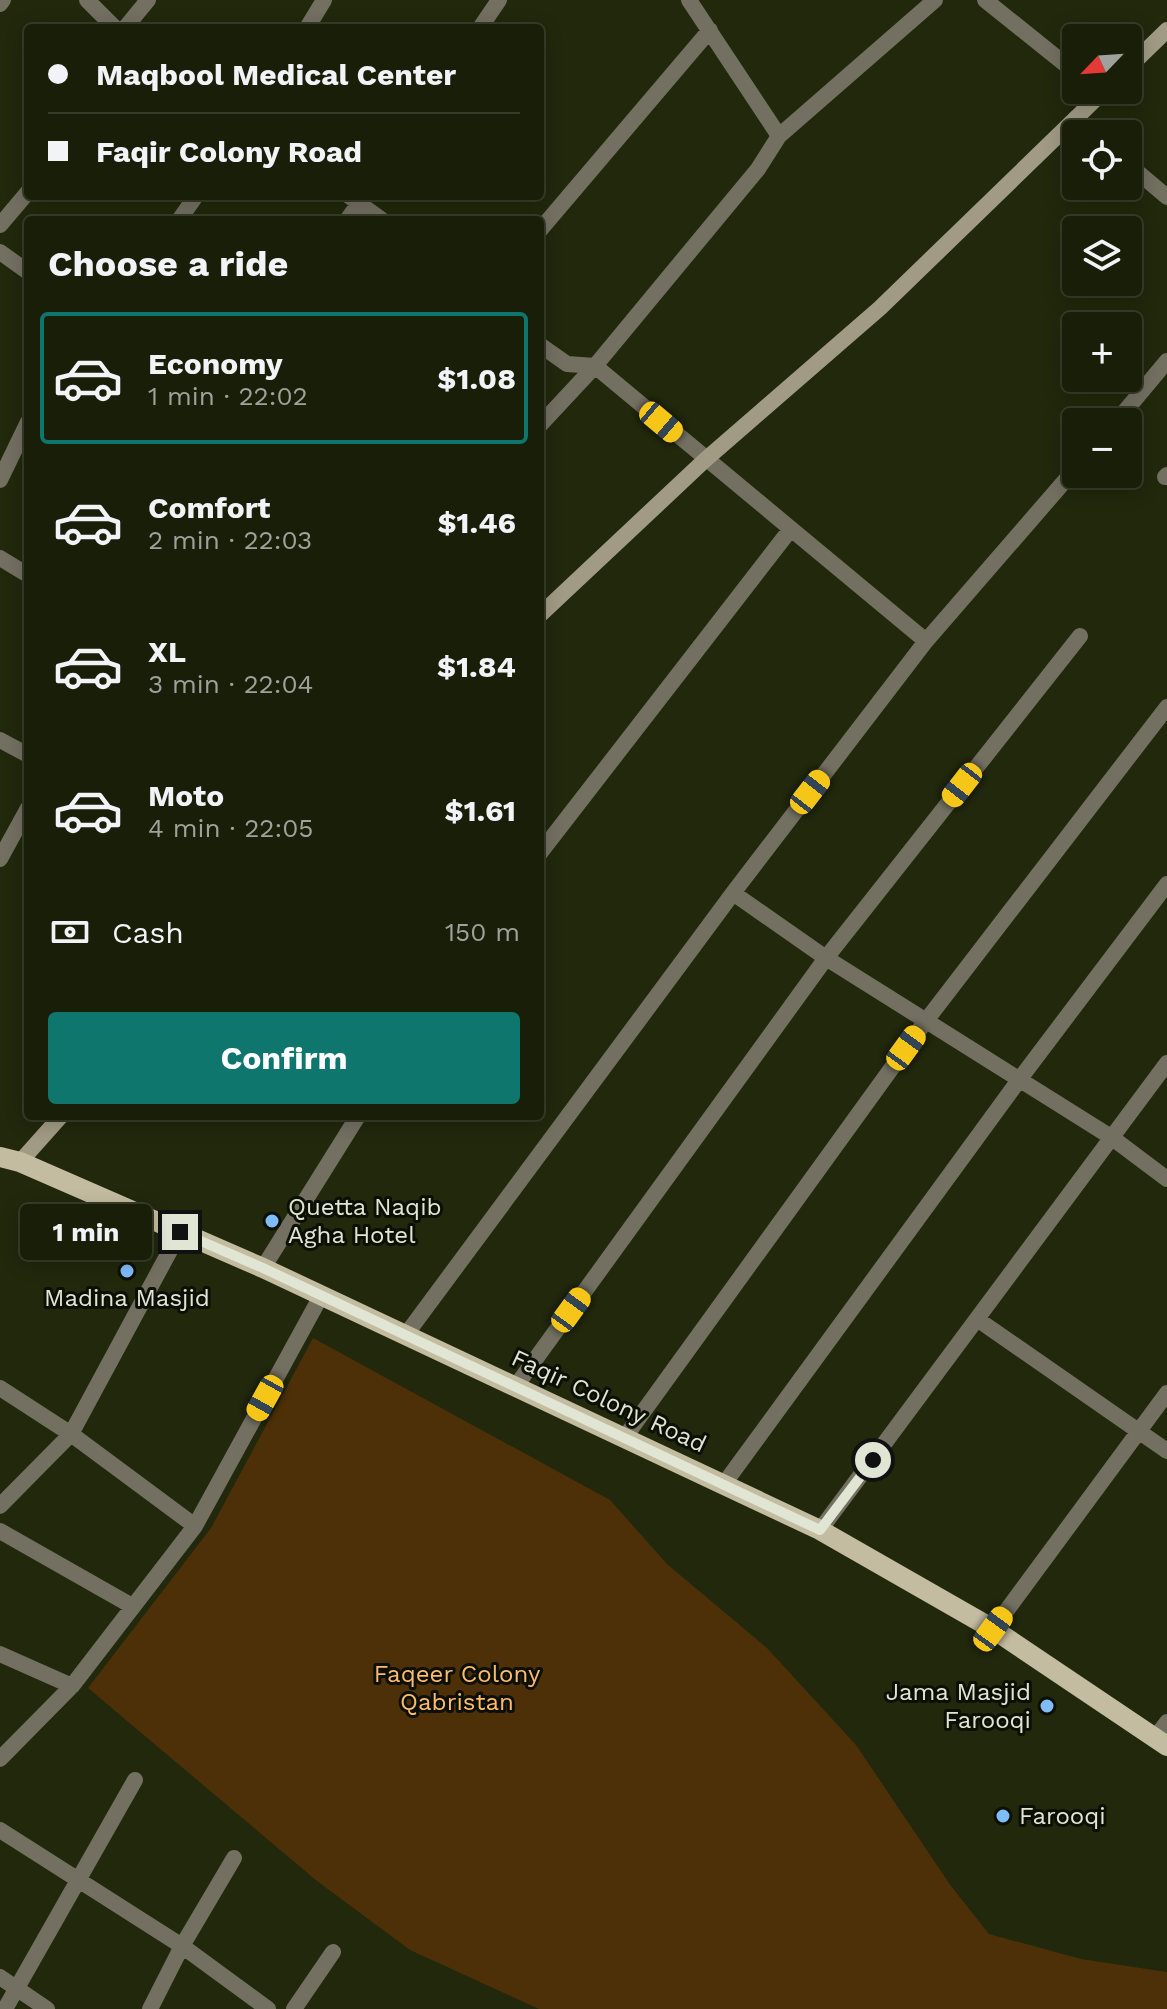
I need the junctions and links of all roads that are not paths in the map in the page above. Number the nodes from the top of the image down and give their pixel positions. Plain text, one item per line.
1 (87, 0) edge
2 (148, 0) edge
3 (324, 0) edge
4 (499, 0) edge
5 (689, 0) edge
6 (935, 0) edge
7 (985, 0) edge
8 (111, 24) edge
9 (128, 24) edge
10 (309, 24) edge
11 (483, 24) edge
12 (710, 30) junction
13 (1167, 30) edge
14 (1142, 54) edge
15 (1062, 62) edge
16 (1089, 104) edge
17 (1075, 119) joint
18 (779, 136) junction
19 (1142, 176) edge
20 (24, 197) edge
21 (1167, 197) edge
22 (360, 200) edge
23 (378, 216) edge
24 (0, 225) edge
25 (544, 225) edge
26 (0, 252) edge
27 (24, 269) edge
28 (544, 348) edge
29 (1167, 361) edge
30 (595, 366) junction
31 (1128, 408) edge
32 (544, 421) edge
33 (24, 430) edge
34 (705, 460) junction
35 (0, 480) edge
36 (1062, 484) edge
37 (790, 530) junction
38 (0, 558) edge
39 (24, 573) edge
40 (544, 611) edge
41 (1080, 636) dead end
42 (926, 641) junction
43 (1167, 707) edge
44 (0, 740) edge
45 (24, 753) edge
46 (24, 815) edge
47 (544, 848) edge
48 (0, 859) edge
49 (1167, 884) edge
50 (733, 893) junction
51 (826, 958) junction
52 (925, 1022) junction
53 (1167, 1063) edge
54 (1019, 1080) junction
55 (56, 1120) edge
56 (356, 1120) edge
57 (1111, 1137) junction
58 (10, 1160) edge
59 (1167, 1179) edge
60 (180, 1232) junction
61 (263, 1268) junction
62 (321, 1296) junction
63 (977, 1319) junction
64 (405, 1336) junction
65 (516, 1386) junction
66 (0, 1388) edge
67 (1167, 1393) edge
68 (1139, 1431) junction
69 (71, 1434) junction
70 (625, 1437) junction
71 (1167, 1451) edge
72 (724, 1484) junction
73 (0, 1506) edge
74 (195, 1526) junction
75 (820, 1530) junction
76 (0, 1531) edge
77 (132, 1606) junction
78 (993, 1629) junction
79 (0, 1654) edge
80 (72, 1686) junction
81 (1163, 1735) edge
82 (0, 1759) edge
83 (135, 1780) dead end
84 (0, 1830) edge
85 (234, 1858) dead end
86 (80, 1881) junction
87 (182, 1946) junction
88 (333, 1952) dead end
89 (0, 1977) edge
90 (17, 1989) junction
91 (5, 2009) edge
92 (47, 2009) edge
93 (150, 2009) edge
94 (268, 2009) edge
95 (294, 2009) edge

1 - 8 street
2 - 9 street
3 - 10 street
4 - 11 street
5 - 12 street
6 - 18 street
7 - 15 street
12 - 18 street
12 - 25 street
13 - 14 main road
16 - 17 main road
17 - 34 main road
18 - 30 street
19 - 21 street
20 - 24 street
22 - 23 street
26 - 27 street
28 - 30 street
29 - 31 street
30 - 32 street
30 - 34 street
33 - 35 street
34 - 37 street
34 - 40 main road
36 - 42 street
37 - 42 street
37 - 47 street
38 - 39 street
41 - 51 street
42 - 50 street
43 - 52 street
44 - 45 street
46 - 48 street
49 - 54 street
50 - 51 street
50 - 64 street
51 - 52 street
51 - 65 street
52 - 54 street
52 - 70 street
53 - 57 street
54 - 57 street
54 - 72 street
55 - 58 main road
56 - 61 street
57 - 59 street
57 - 63 street
58 - 60 main road, Faqir Colony Road
60 - 61 main road, Faqir Colony Road
60 - 69 street
61 - 62 main road, Faqir Colony Road
62 - 64 main road, Faqir Colony Road
62 - 74 street
63 - 68 street
63 - 75 street
64 - 65 main road, Faqir Colony Road
65 - 70 main road, Faqir Colony Road
66 - 69 street
67 - 68 street
68 - 71 street
68 - 78 street
69 - 73 street
69 - 74 street
70 - 72 main road, Faqir Colony Road
72 - 75 main road, Faqir Colony Road
74 - 77 street
75 - 78 main road, Faqir Colony Road
76 - 77 street
77 - 80 street
78 - 81 main road, Faqir Colony Road
79 - 80 street
80 - 82 street
83 - 86 street
84 - 86 street
85 - 87 street
86 - 87 street
86 - 90 street
87 - 93 street
87 - 94 street
88 - 95 street
89 - 90 street
90 - 91 street
90 - 92 street

